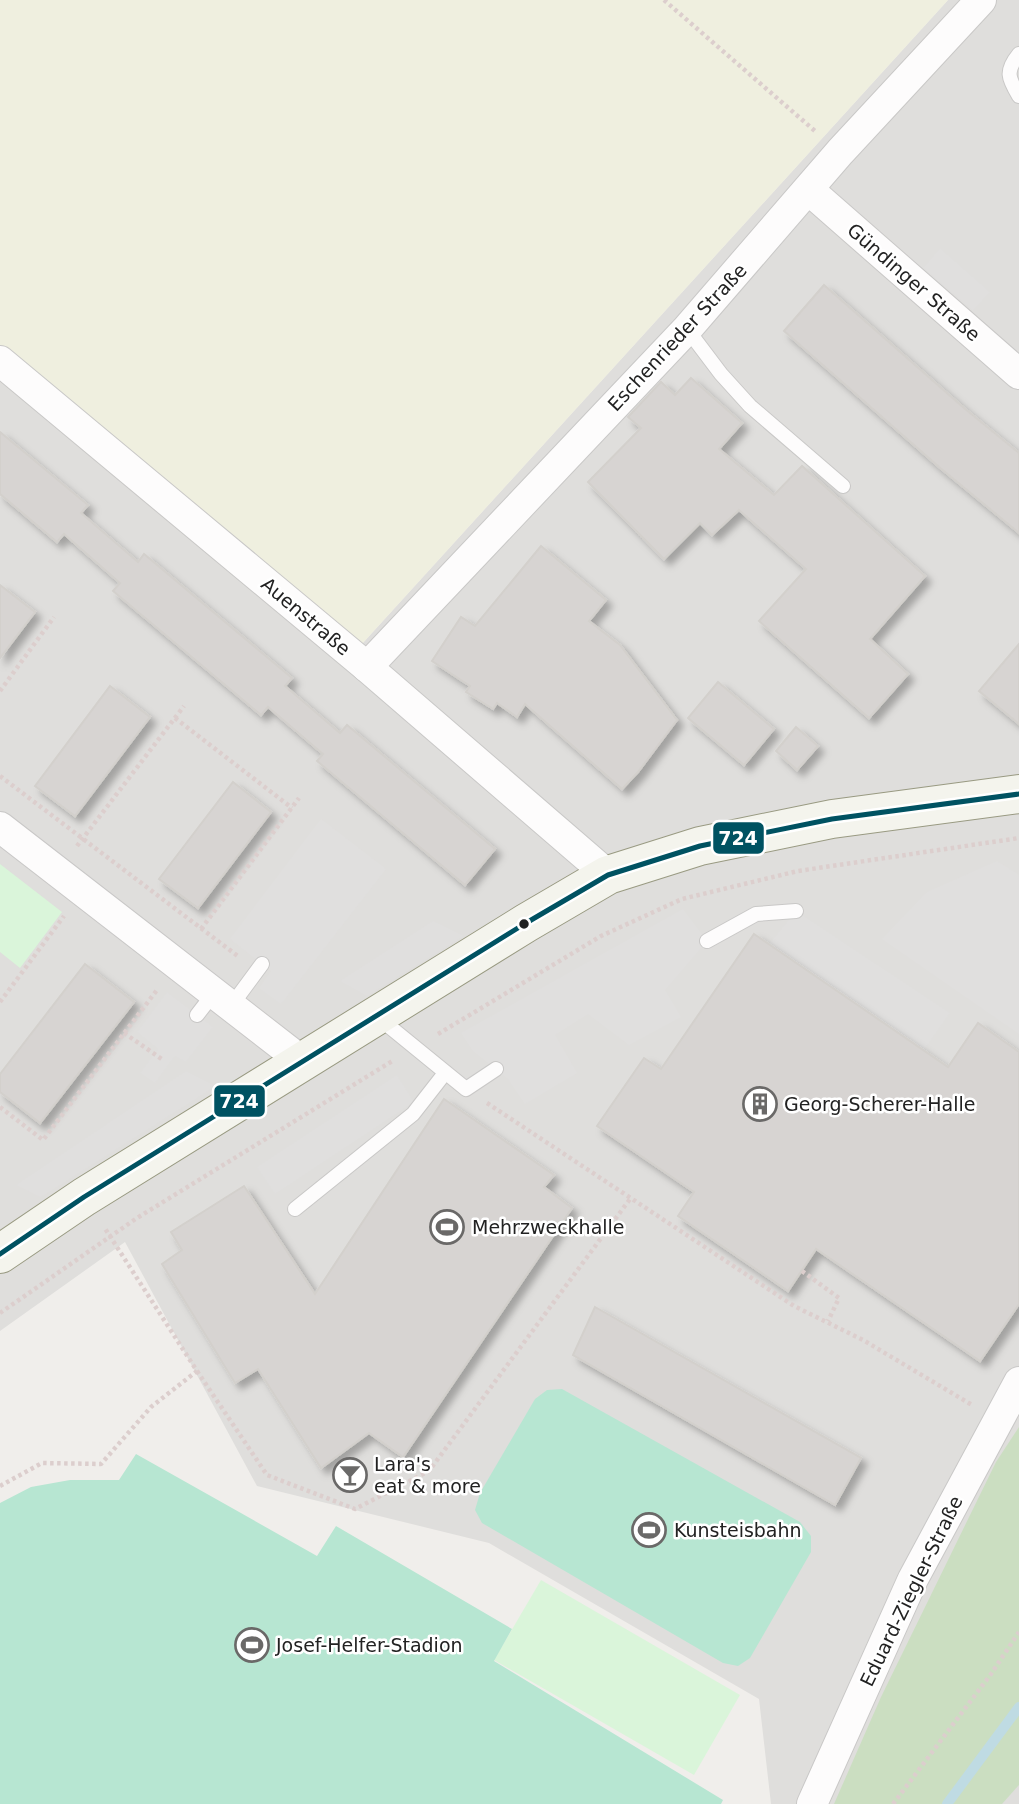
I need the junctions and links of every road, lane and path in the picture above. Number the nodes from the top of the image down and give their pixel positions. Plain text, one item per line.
1 (664, 0) edge
2 (981, 0) edge
3 (1019, 54) edge
4 (1019, 96) edge
5 (840, 152) junction
6 (809, 190) junction
7 (687, 329) junction
8 (0, 361) edge
9 (1019, 374) edge
10 (843, 486) dead end
11 (54, 617) dead end
12 (367, 667) junction
13 (0, 691) edge
14 (184, 706) dead end
15 (175, 718) junction
16 (0, 776) edge
17 (1019, 794) edge
18 (299, 798) dead end
19 (292, 808) junction
20 (0, 827) edge
21 (83, 838) junction
22 (1019, 838) edge
23 (58, 872) junction
24 (608, 875) junction
25 (83, 891) junction
26 (796, 911) dead end
27 (201, 929) junction
28 (707, 942) dead end
29 (177, 964) junction
30 (259, 967) joint
31 (0, 1002) edge
32 (214, 1005) junction
33 (377, 1017) junction
34 (124, 1033) junction
35 (414, 1048) junction
36 (163, 1060) dead end
37 (303, 1062) junction
38 (496, 1069) dead end
39 (445, 1073) junction
40 (466, 1089) junction
41 (0, 1107) edge
42 (85, 1197) junction
43 (629, 1199) junction
44 (295, 1209) dead end
45 (110, 1236) junction
46 (0, 1254) edge
47 (802, 1270) dead end
48 (0, 1313) edge
49 (828, 1321) junction
50 (197, 1371) junction
51 (1019, 1382) edge
52 (997, 1420) junction
53 (0, 1486) edge
54 (1019, 1632) edge
55 (812, 1804) edge
56 (893, 1804) edge

1 - 5 path
2 - 5 street, Eschenrieder Straße
3 - 4 lane
5 - 6 street, Eschenrieder Straße
6 - 7 street, Eschenrieder Straße
6 - 9 street, Gündinger Straße
7 - 10 lane
7 - 12 street, Eschenrieder Straße
8 - 12 street, Auenstraße
11 - 13 path
12 - 24 street, Auenstraße
14 - 15 path
15 - 19 path
15 - 21 path
16 - 21 path
17 - 24 street
18 - 19 path
19 - 27 path
20 - 23 street
21 - 23 path
21 - 27 path
22 - 35 path
23 - 25 street
24 - 33 street
25 - 29 street
25 - 31 path
26 - 28 lane
27 - 30 path
29 - 32 street
29 - 34 path
30 - 32 lane
32 - 37 street
33 - 35 lane
33 - 37 street
34 - 36 path
34 - 41 path
35 - 39 lane
35 - 45 path
37 - 42 street
38 - 40 lane
39 - 40 lane
39 - 44 lane
40 - 43 path
42 - 45 path
42 - 46 street
43 - 49 path
43 - 50 path
45 - 48 path
45 - 50 path
47 - 49 path
49 - 52 path
50 - 53 path
51 - 52 street, Eduard-Ziegler-Straße
52 - 55 street, Eduard-Ziegler-Straße
54 - 56 path

